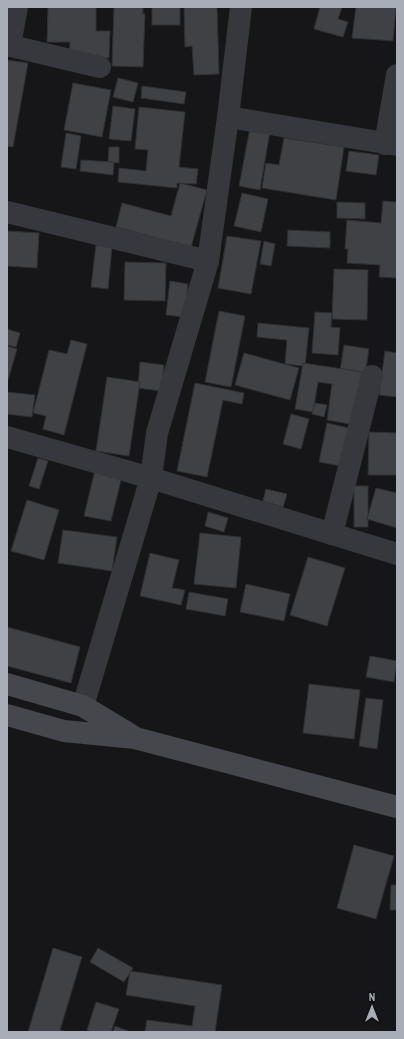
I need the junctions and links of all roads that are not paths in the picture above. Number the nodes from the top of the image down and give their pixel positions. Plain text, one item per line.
1 (17, 7) edge
2 (241, 7) edge
3 (8, 45) edge
4 (100, 67) dead end
5 (397, 75) edge
6 (228, 117) junction
7 (391, 144) edge
8 (7, 212) edge
9 (208, 261) junction
10 (372, 376) dead end
11 (7, 437) edge
12 (151, 478) junction
13 (332, 534) junction
14 (397, 554) edge
15 (7, 684) edge
16 (83, 706) junction
17 (7, 715) edge
18 (135, 738) junction
19 (397, 807) edge

1 - 3 street
2 - 6 street
3 - 4 street
5 - 7 street
6 - 7 street
6 - 9 street
8 - 9 street
9 - 12 street
10 - 13 street
11 - 12 street
12 - 13 street
12 - 16 street
13 - 14 street
15 - 16 main road
16 - 18 main road
17 - 18 main road
18 - 19 main road

